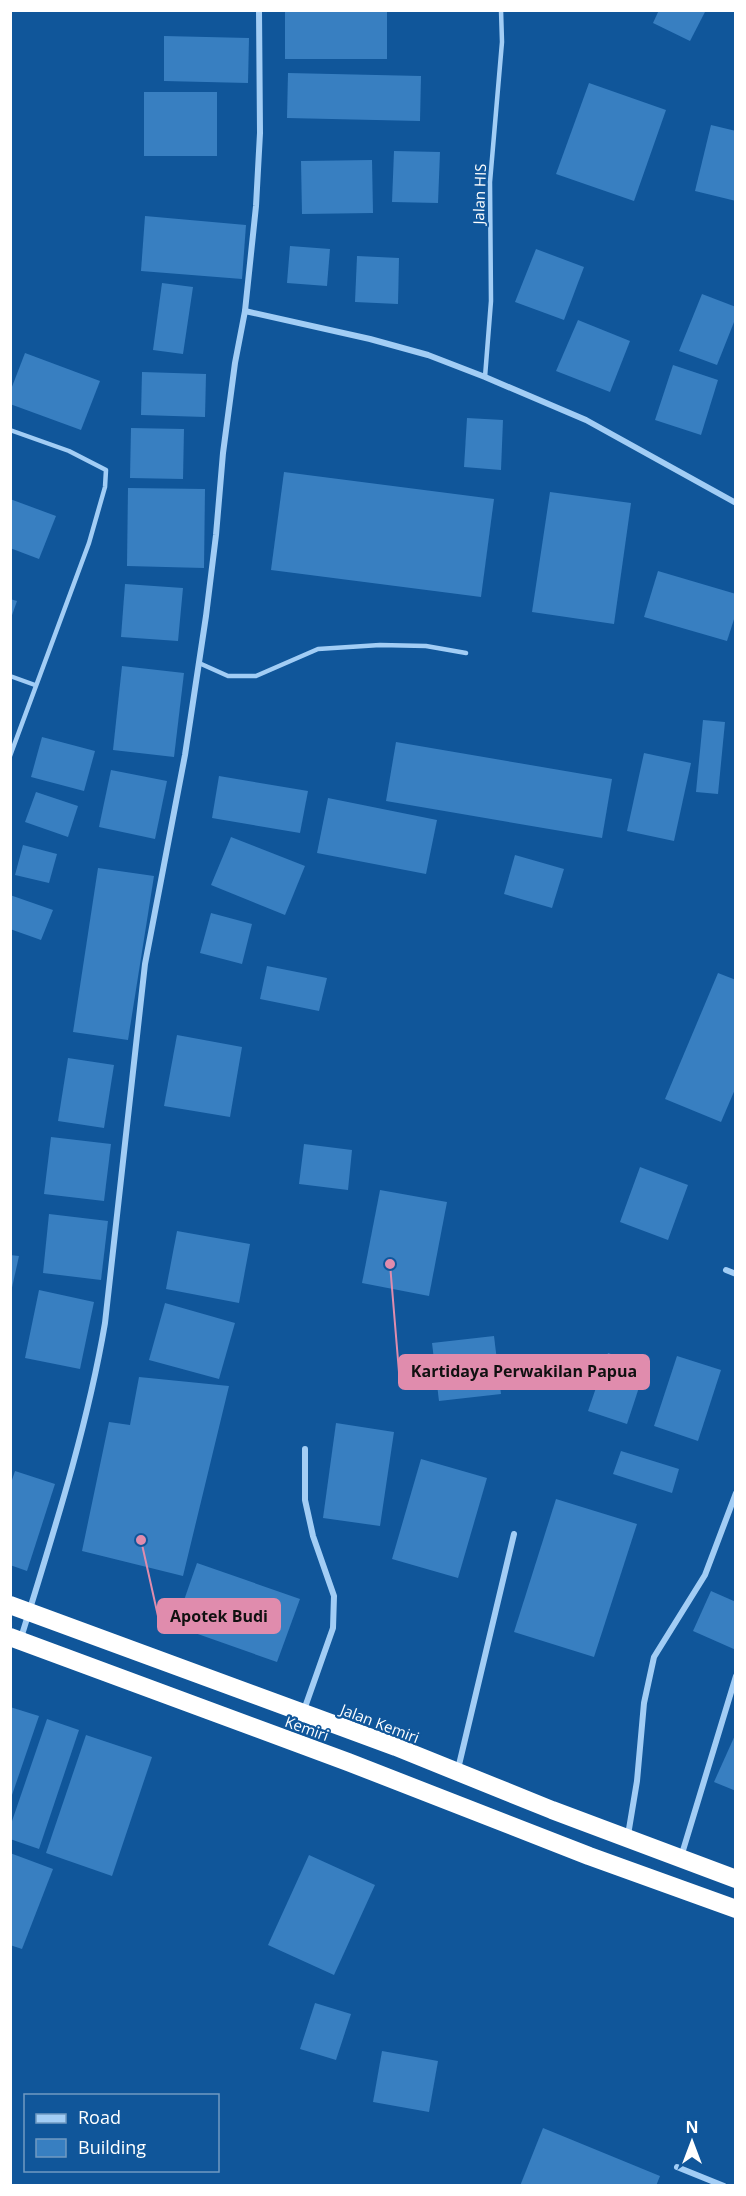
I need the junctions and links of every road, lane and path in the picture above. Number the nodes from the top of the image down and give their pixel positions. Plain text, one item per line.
1 (259, 10) edge
2 (501, 10) edge
3 (245, 311) junction
4 (485, 378) junction
5 (10, 430) edge
6 (735, 503) edge
7 (466, 653) dead end
8 (199, 663) junction
9 (10, 676) edge
10 (35, 685) junction
11 (10, 756) edge
12 (726, 1270) dead end
13 (735, 1274) edge
14 (305, 1449) dead end
15 (735, 1493) edge
16 (514, 1534) dead end
17 (10, 1605) edge
18 (29, 1613) junction
19 (15, 1639) edge
20 (735, 1676) edge
21 (302, 1713) junction
22 (457, 1772) junction
23 (600, 1828) junction
24 (628, 1838) junction
25 (590, 1856) junction
26 (681, 1858) junction
27 (735, 1879) edge
28 (735, 1909) edge
29 (677, 2167) dead end
30 (724, 2186) edge

1 - 3 street
2 - 4 lane, Jalan HIS
3 - 4 street
3 - 8 street
4 - 6 street
5 - 10 lane
7 - 8 lane
8 - 18 street
9 - 10 lane
10 - 11 lane
12 - 13 street
14 - 21 street
15 - 24 street
16 - 22 street
17 - 18 highway, Jalan Kemiri
18 - 19 street
18 - 21 highway, Jalan Kemiri
19 - 25 highway, Kemiri
20 - 26 street
21 - 22 highway, Jalan Kemiri
22 - 23 highway, Jalan Kemiri
23 - 24 highway, Jalan Kemiri
23 - 25 highway
24 - 26 highway, Jalan Kemiri
25 - 28 highway
26 - 27 highway, Jalan Kemiri
29 - 30 street

